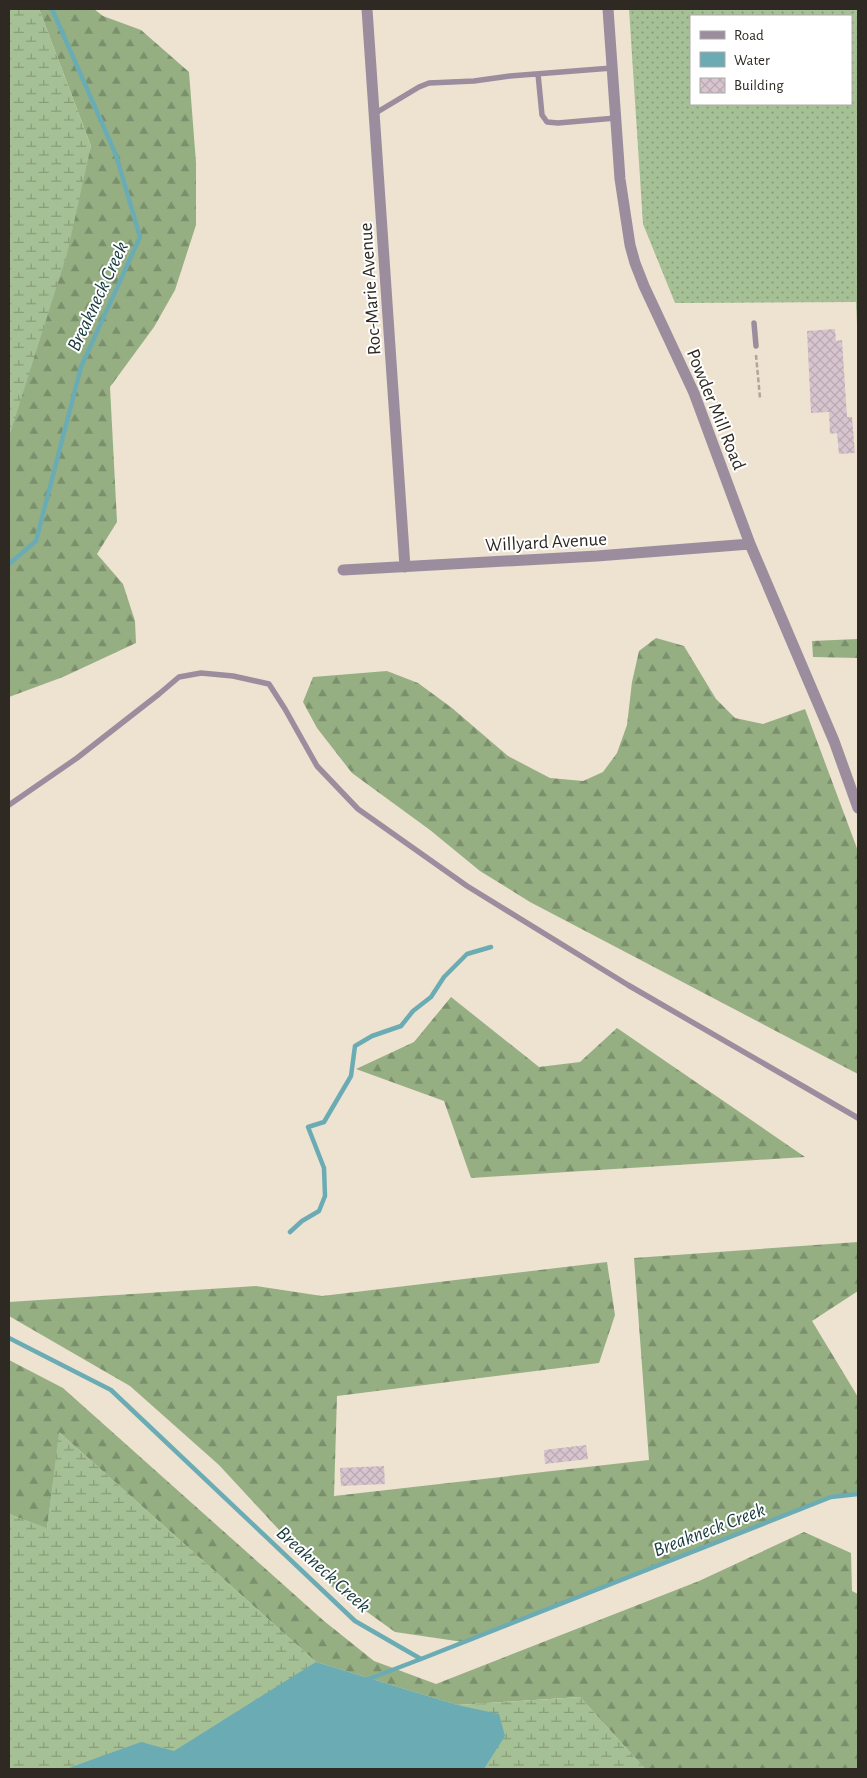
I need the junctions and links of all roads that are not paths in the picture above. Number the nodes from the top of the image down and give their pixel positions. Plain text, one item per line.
1 (367, 9) edge
2 (608, 9) edge
3 (612, 68) junction
4 (538, 74) junction
5 (374, 114) junction
6 (616, 118) junction
7 (754, 323) dead end
8 (756, 346) road end
9 (750, 544) junction
10 (405, 566) junction
11 (343, 570) dead end
12 (9, 806) edge
13 (858, 808) edge
14 (858, 1118) edge

1 - 5 street, Roc-Marie Avenue
2 - 3 street, Powder Mill Road
3 - 4 lane
3 - 6 street, Powder Mill Road
4 - 5 lane
4 - 6 lane
5 - 10 street, Roc-Marie Avenue
6 - 9 street, Powder Mill Road
7 - 8 lane
9 - 10 street, Willyard Avenue
9 - 13 street, Powder Mill Road
10 - 11 street, Willyard Avenue
12 - 14 lane

